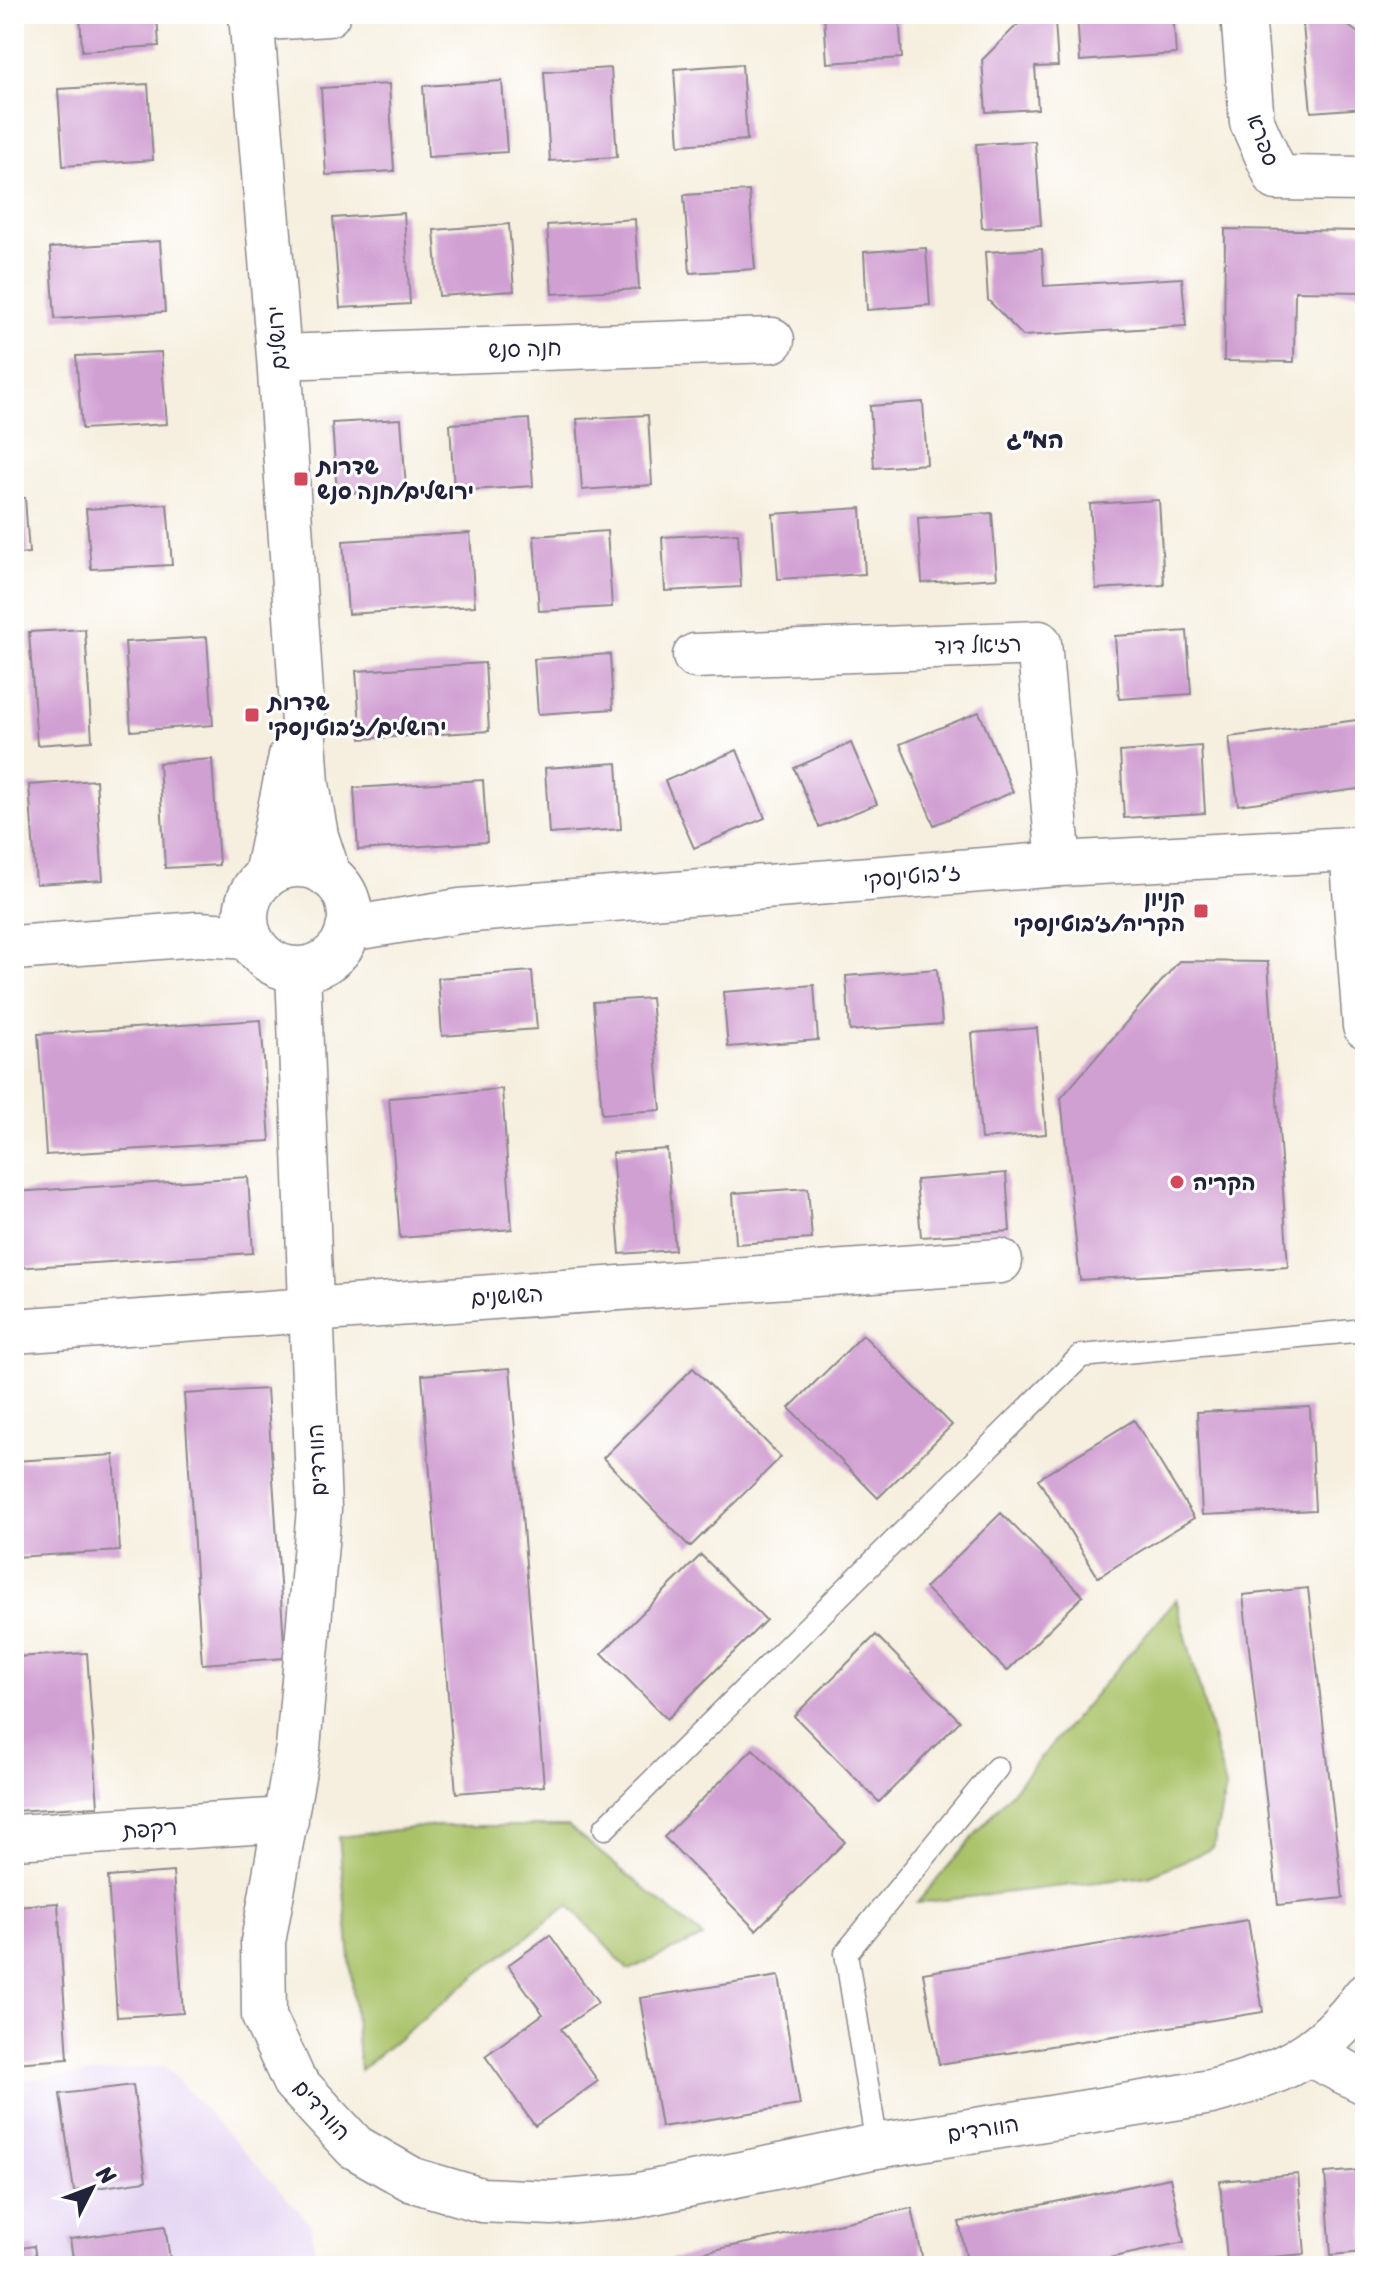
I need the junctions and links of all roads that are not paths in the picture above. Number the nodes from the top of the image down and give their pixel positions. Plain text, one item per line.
1 (328, 14) edge
2 (1243, 14) edge
3 (252, 17) edge
4 (1365, 179) edge
5 (772, 340) dead end
6 (279, 357) junction
7 (695, 656) dead end
8 (298, 662) junction
9 (1358, 848) edge
10 (1059, 864) junction
11 (341, 900) junction
12 (254, 905) junction
13 (14, 948) edge
14 (298, 970) junction
15 (1365, 1026) edge
16 (1000, 1261) dead end
17 (310, 1310) junction
18 (1365, 1330) edge
19 (14, 1331) edge
20 (997, 1768) dead end
21 (286, 1820) junction
22 (605, 1828) dead end
23 (14, 1837) edge
24 (1365, 1996) edge
25 (1309, 2054) junction
26 (1365, 2082) edge
27 (877, 2146) junction

1 - 3 street
2 - 4 street, ספרא
3 - 6 street, ירושלים
5 - 6 street, חנה סנש
6 - 8 street, ירושלים
7 - 10 street, רזיאל דוד
8 - 11 street, ירושלים
8 - 12 street, ירושלים
9 - 10 street, ז'בוטינסקי
9 - 15 street
10 - 11 street, ז'בוטינסקי
11 - 12 street
11 - 14 street
12 - 13 street
12 - 14 street
14 - 17 street, הוורדים
16 - 17 street, השושנים
17 - 19 street, השושנים
17 - 21 street, הוורדים
18 - 22 lane
20 - 27 lane
21 - 23 street, רקפת
21 - 27 street, הוורדים
24 - 25 street, הוורדים
25 - 26 street
25 - 27 street, הוורדים

